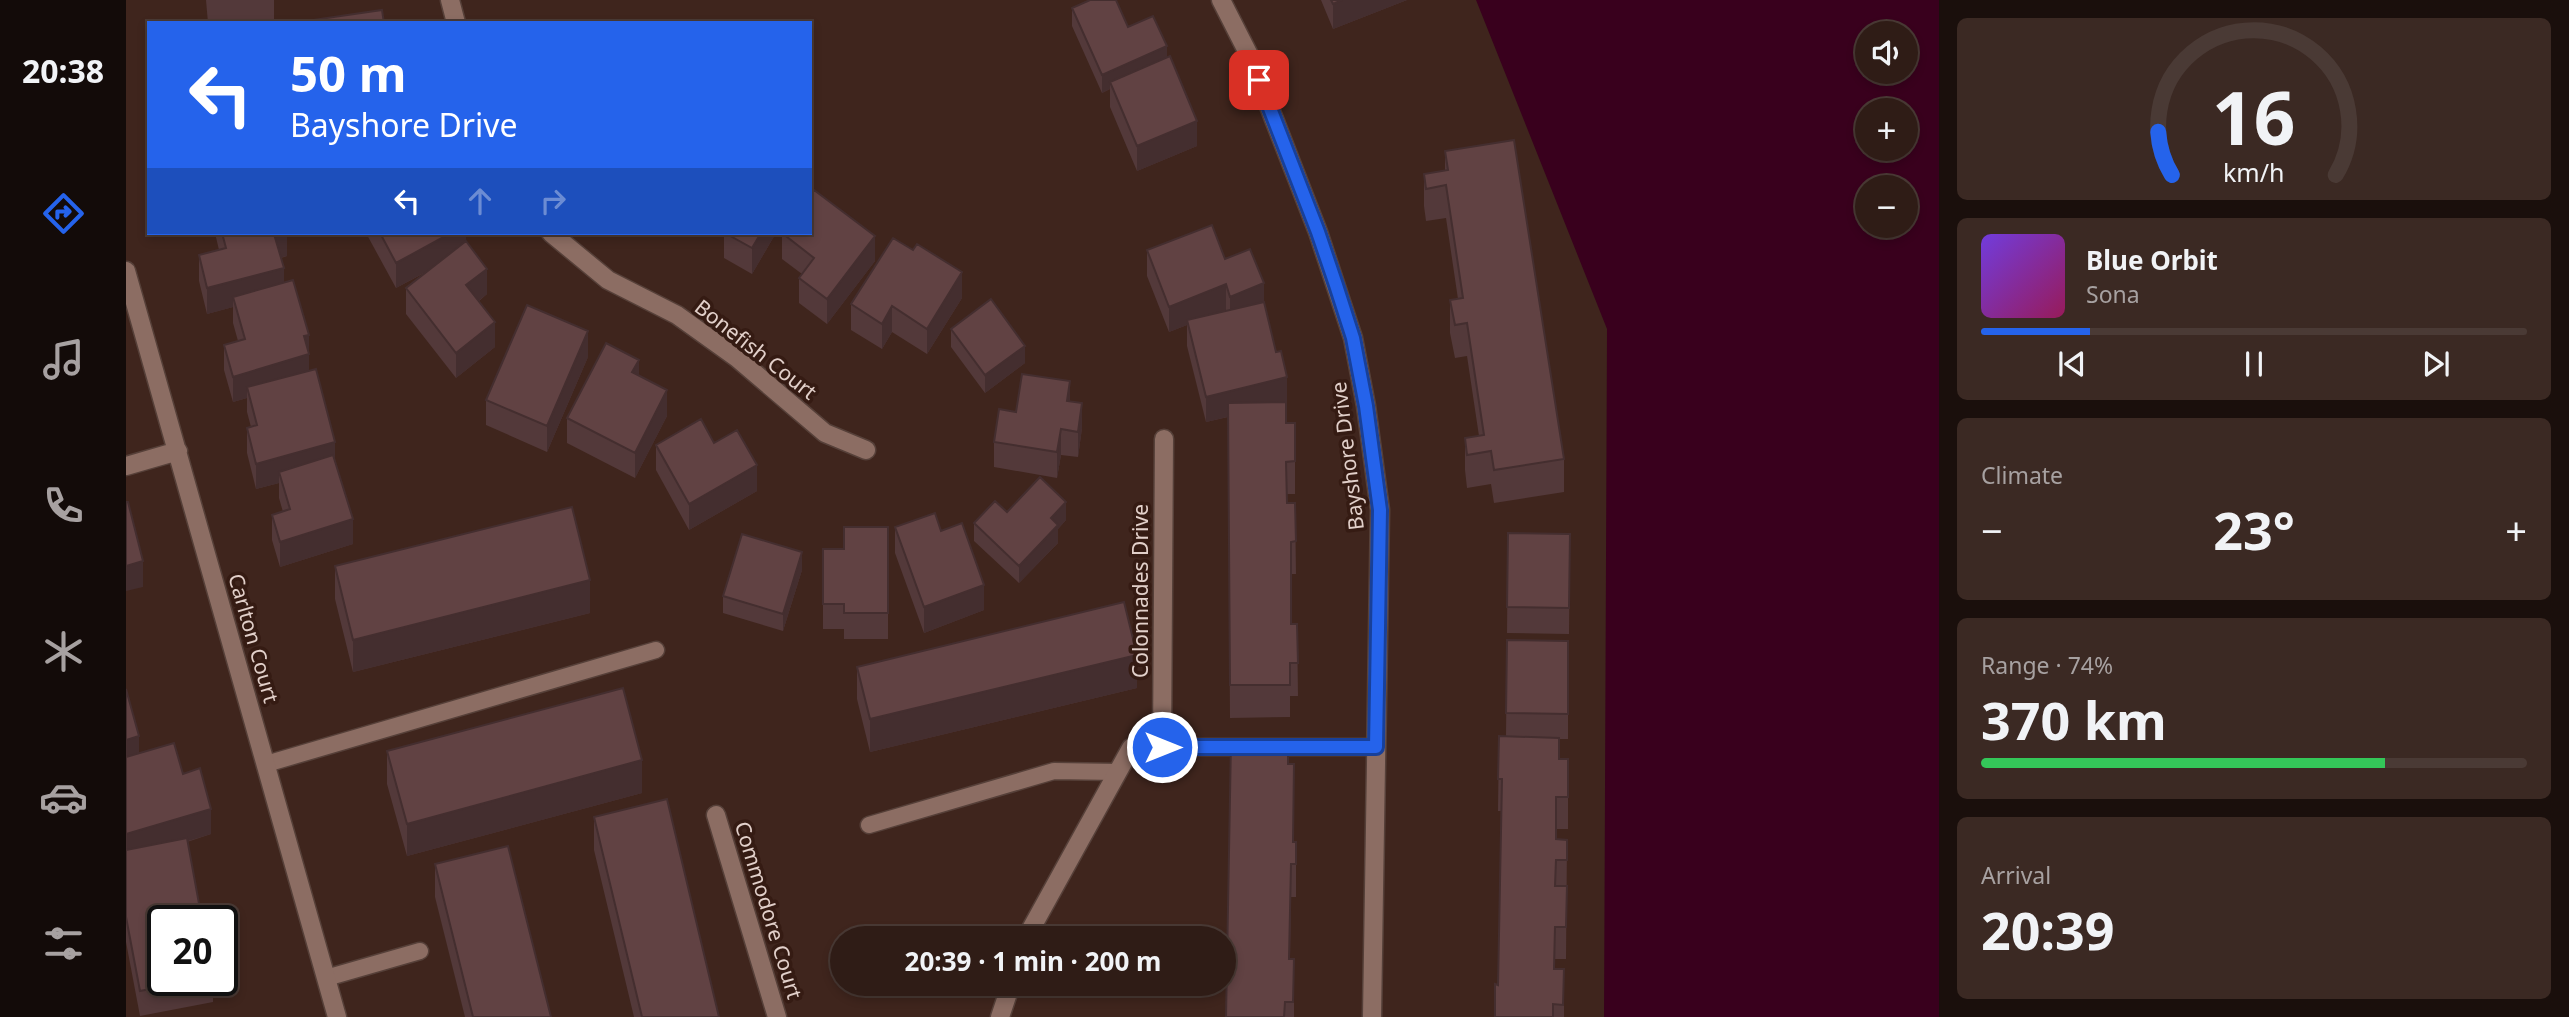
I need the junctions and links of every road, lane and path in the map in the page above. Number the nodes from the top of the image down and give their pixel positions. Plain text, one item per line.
1 (450, 0) edge
2 (1221, 0) edge
3 (455, 21) edge
4 (553, 235) edge
5 (126, 271) edge
6 (1164, 439) dead end
7 (866, 450) dead end
8 (178, 451) junction
9 (126, 466) edge
10 (656, 650) dead end
11 (1162, 747) junction
12 (1376, 747) junction
13 (266, 764) junction
14 (1118, 772) junction
15 (716, 815) dead end
16 (869, 825) dead end
17 (1033, 926) edge
18 (420, 951) dead end
19 (326, 978) junction
20 (1007, 996) edge
21 (336, 1017) edge
22 (777, 1017) edge
23 (1000, 1017) edge
24 (1373, 1017) edge

1 - 3 street
2 - 12 street, Bayshore Drive
4 - 7 street, Bonefish Court
5 - 8 street, Carlton Court
6 - 11 street, Colonnades Drive
8 - 9 street
8 - 13 street, Carlton Court
10 - 13 lane
11 - 12 lane
11 - 14 street
12 - 24 street, Bayshore Drive
13 - 19 street, Carlton Court
14 - 16 lane
14 - 17 street
15 - 22 street, Commodore Court
18 - 19 lane
19 - 21 street, Carlton Court
20 - 23 street

